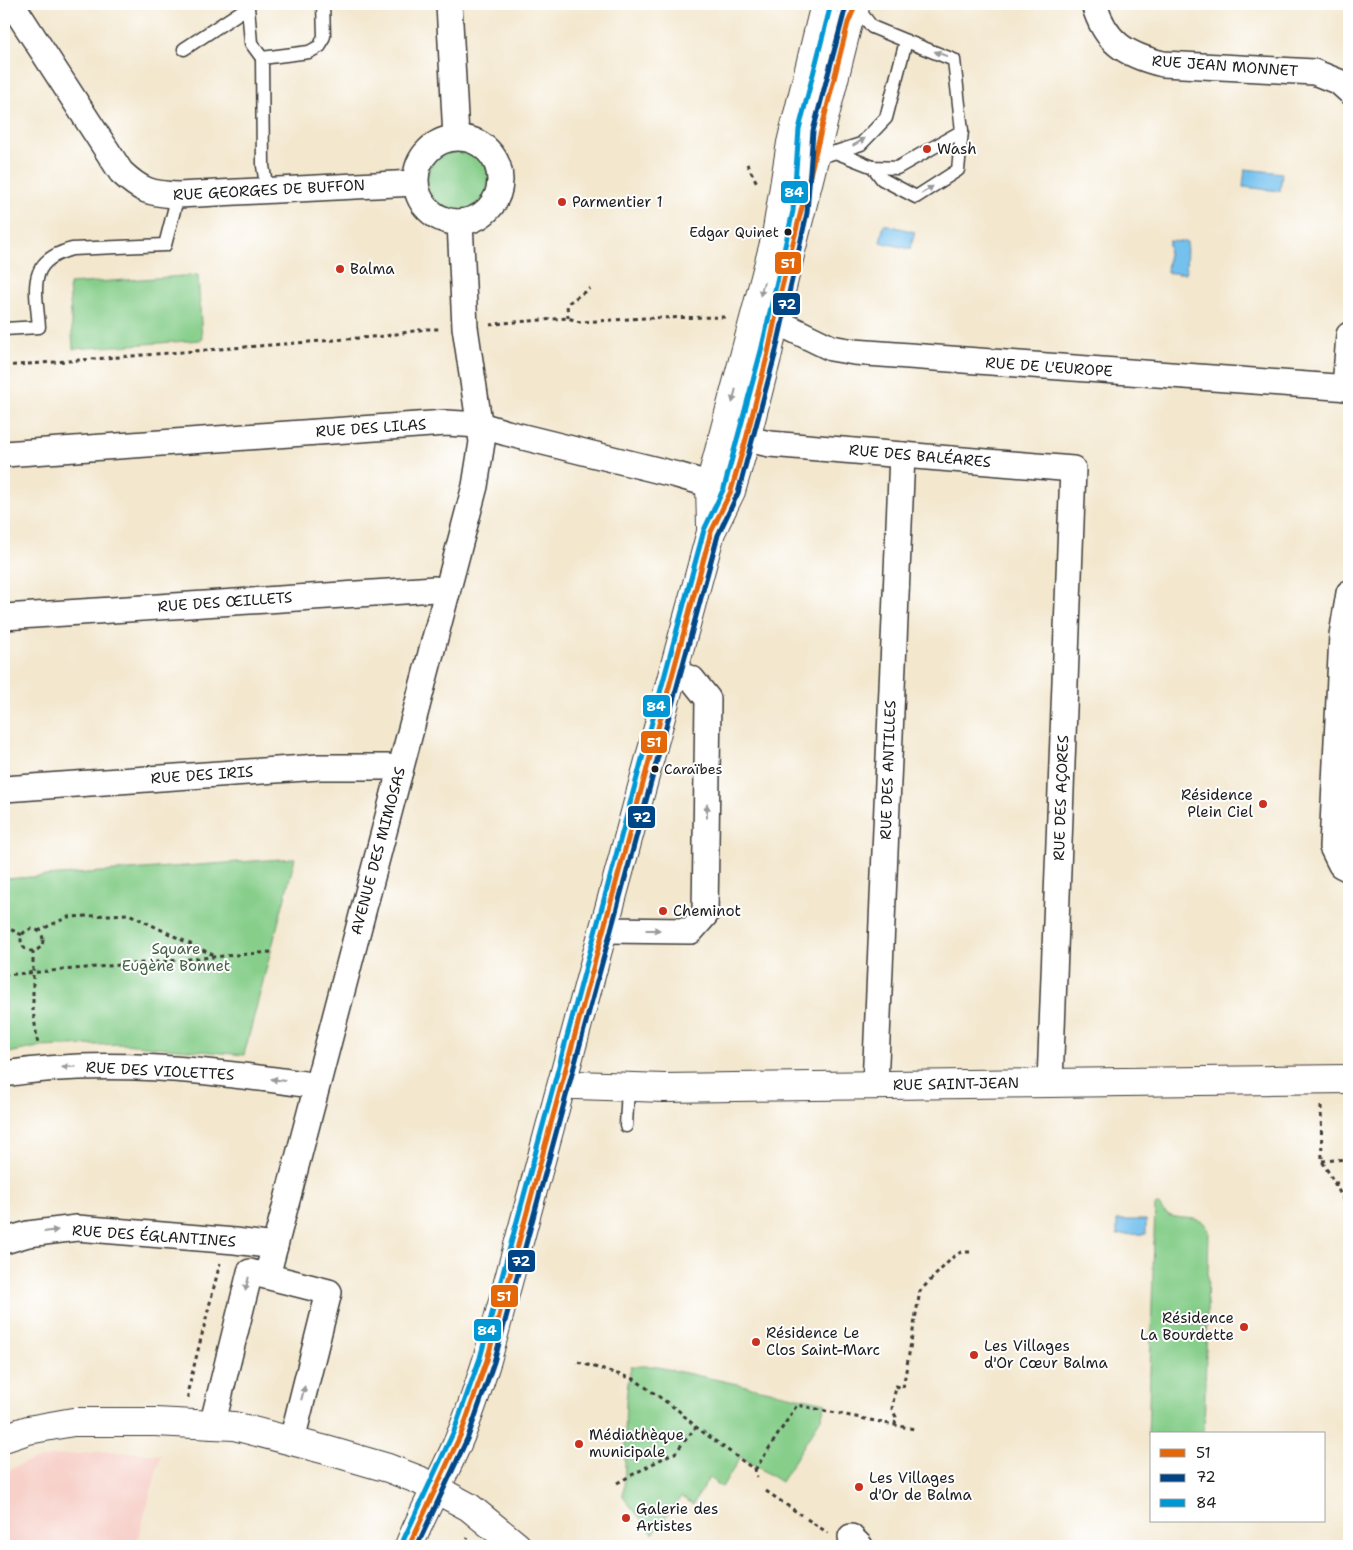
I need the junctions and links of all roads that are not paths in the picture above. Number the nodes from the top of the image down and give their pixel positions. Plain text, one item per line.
1 (12, 4) edge
2 (323, 4) edge
3 (449, 4) edge
4 (825, 4) edge
5 (850, 4) edge
6 (1094, 4) edge
7 (247, 5) edge
8 (906, 41) junction
9 (184, 49) dead end
10 (262, 58) junction
11 (1349, 91) edge
12 (962, 131) junction
13 (456, 137) junction
14 (825, 155) junction
15 (873, 167) junction
16 (415, 183) junction
17 (267, 190) junction
18 (178, 195) junction
19 (800, 212) junction
20 (460, 222) junction
21 (754, 320) junction
22 (4, 329) edge
23 (1349, 335) edge
24 (1347, 388) edge
25 (480, 425) junction
26 (735, 437) junction
27 (4, 454) edge
28 (902, 455) junction
29 (720, 488) junction
30 (1071, 512) joint
31 (447, 592) junction
32 (1349, 593) edge
33 (4, 617) edge
34 (673, 673) junction
35 (400, 771) junction
36 (4, 789) edge
37 (1349, 869) edge
38 (604, 930) junction
39 (4, 1074) edge
40 (1349, 1079) edge
41 (563, 1081) junction
42 (1050, 1083) junction
43 (875, 1085) junction
44 (316, 1087) junction
45 (628, 1087) junction
46 (626, 1126) dead end
47 (4, 1241) edge
48 (275, 1246) junction
49 (267, 1276) junction
50 (199, 1425) junction
51 (4, 1438) edge
52 (292, 1440) junction
53 (436, 1490) junction
54 (514, 1545) edge
55 (409, 1546) edge

1 - 18 street, RUE GEORGES DE BUFFON
2 - 10 lane
3 - 13 street
4 -> 21 main road
5 - 8 lane
5 - 14 main road
5 - 19 lane
6 - 11 street, RUE JEAN MONNET
7 - 9 lane
7 - 10 lane
12 -> 8 lane
14 -> 8 lane
10 - 17 lane
12 - 15 lane
15 -> 12 lane
13 - 16 street
13 - 20 street
14 - 15 lane
14 - 19 main road
16 - 17 street, RUE GEORGES DE BUFFON
16 - 20 street
17 - 18 street, RUE GEORGES DE BUFFON
18 - 22 lane
19 - 21 main road
20 - 25 street, AVENUE DES MIMOSAS
21 - 24 street, RUE DE L'EUROPE
21 - 26 main road
23 - 24 street
25 - 27 street, RUE DES LILAS
25 - 29 street, RUE DES LILAS
25 - 31 street, AVENUE DES MIMOSAS
26 - 28 street, RUE DES BALÉARES
26 - 29 main road
28 - 30 street, RUE DES BALÉARES
28 - 43 street, RUE DES ANTILLES
29 - 34 main road
30 - 42 street, RUE DES AÇORES
31 - 33 street, RUE DES ŒILLETS
31 - 35 street, AVENUE DES MIMOSAS
32 - 37 street
34 - 38 main road
38 -> 34 street
35 - 36 street, RUE DES IRIS
35 - 44 street, AVENUE DES MIMOSAS
38 - 41 main road
44 -> 39 street, RUE DES VIOLETTES
40 - 42 main road, RUE SAINT-JEAN
41 - 45 main road, RUE SAINT-JEAN
41 - 53 main road
42 - 43 main road, RUE SAINT-JEAN
43 - 45 main road, RUE SAINT-JEAN
44 - 48 street, AVENUE DES MIMOSAS
45 - 46 lane
47 -> 48 street, RUE DES ÉGLANTINES
48 - 49 street, AVENUE DES MIMOSAS
49 -> 50 street
52 -> 49 street
50 - 51 main road
50 - 52 main road
52 - 53 main road
53 - 54 main road
53 - 55 main road

